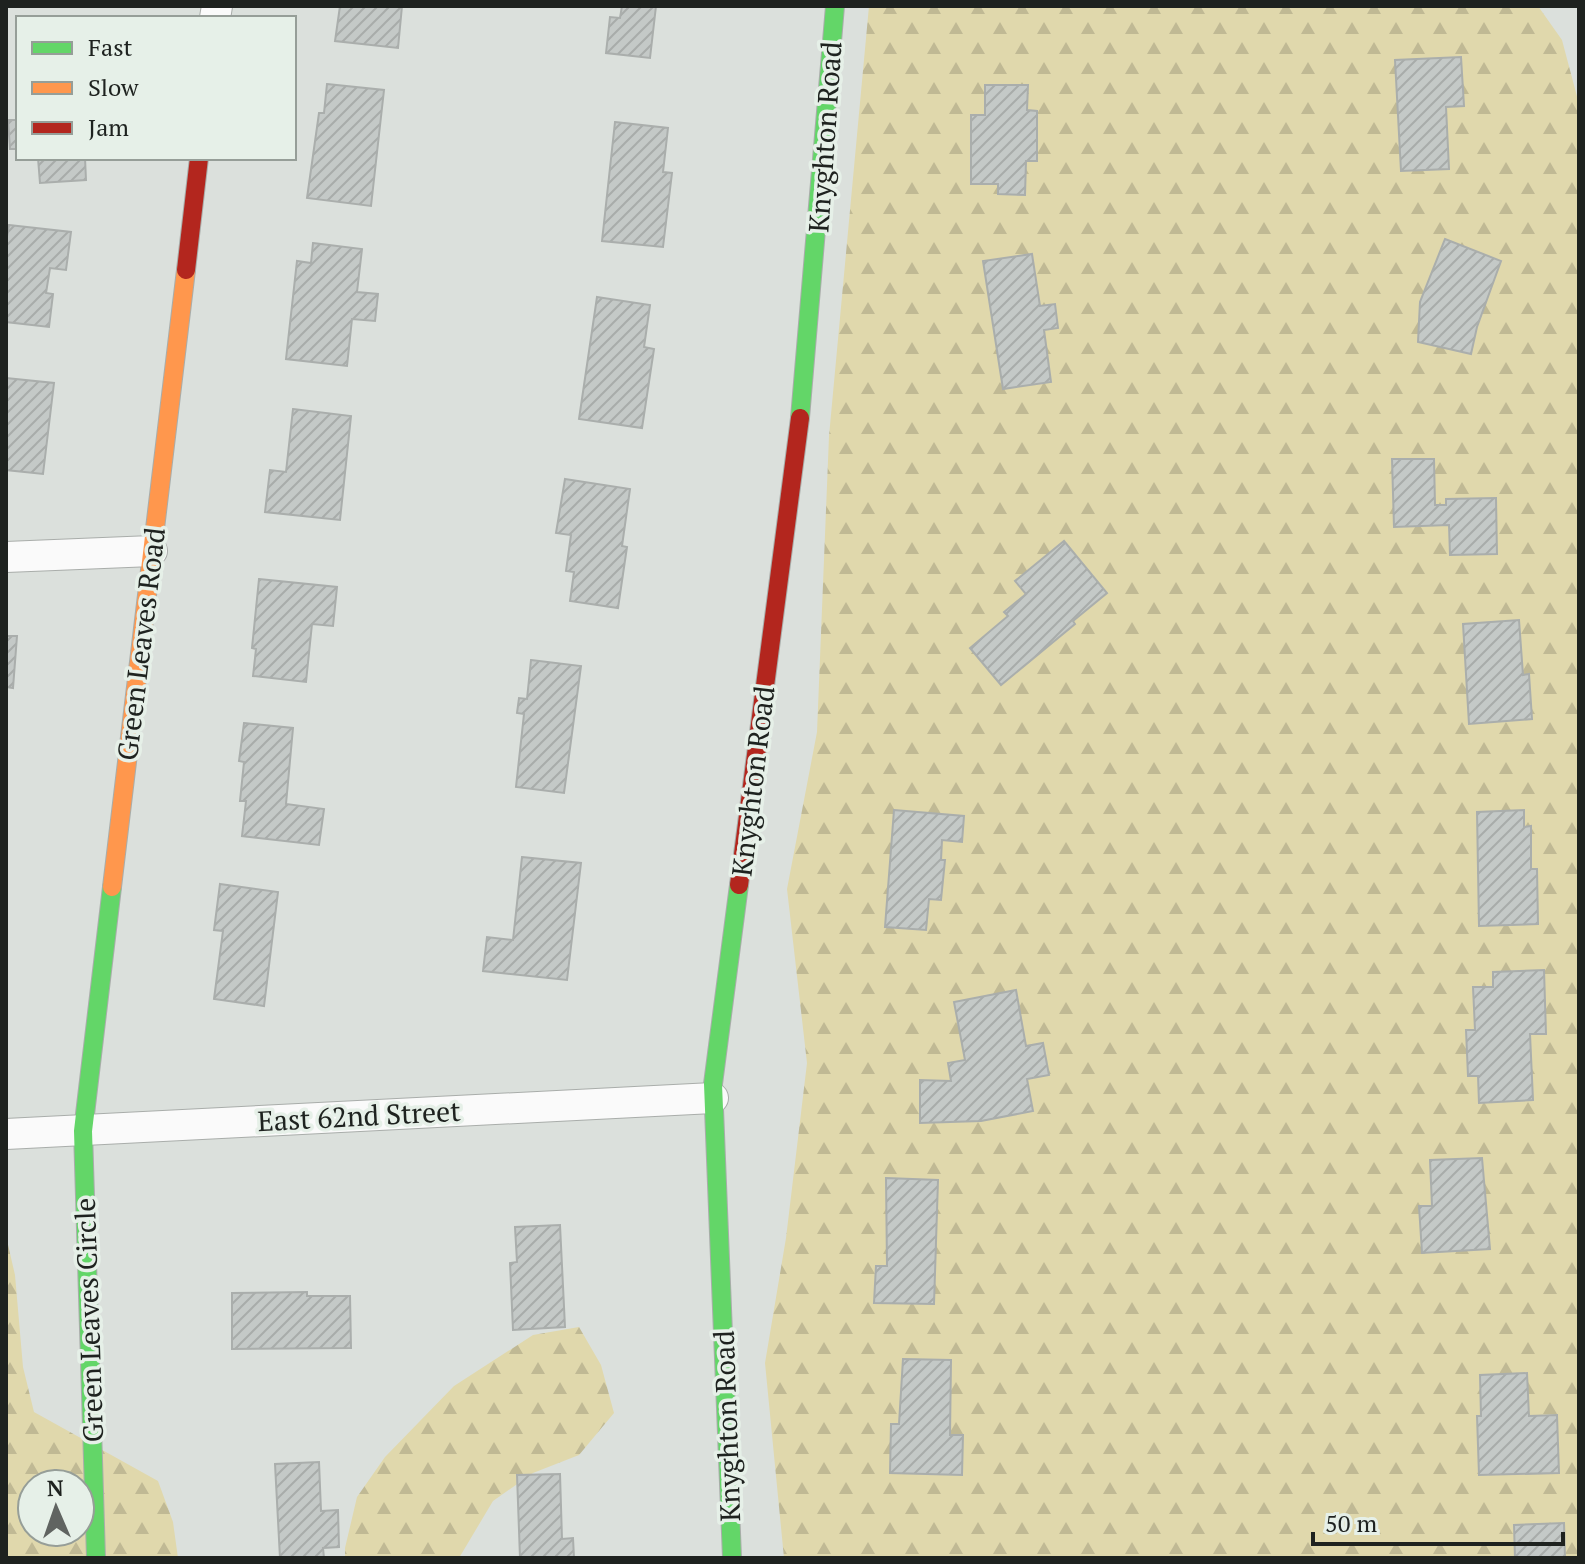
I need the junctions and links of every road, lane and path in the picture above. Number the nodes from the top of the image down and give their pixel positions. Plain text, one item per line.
1 (835, 6) edge
2 (199, 160) edge
3 (152, 551) junction
4 (6, 557) edge
5 (713, 1098) junction
6 (83, 1131) junction
7 (6, 1134) edge
8 (96, 1558) edge
9 (732, 1558) edge

1 - 5 street, Knyghton Road
2 - 3 street, Green Leaves Road
3 - 4 street
3 - 6 street, Green Leaves Road
5 - 6 street, East 62nd Street
5 - 9 street, Knyghton Road
6 - 7 street, East 62nd Street
6 - 8 street, Green Leaves Circle

